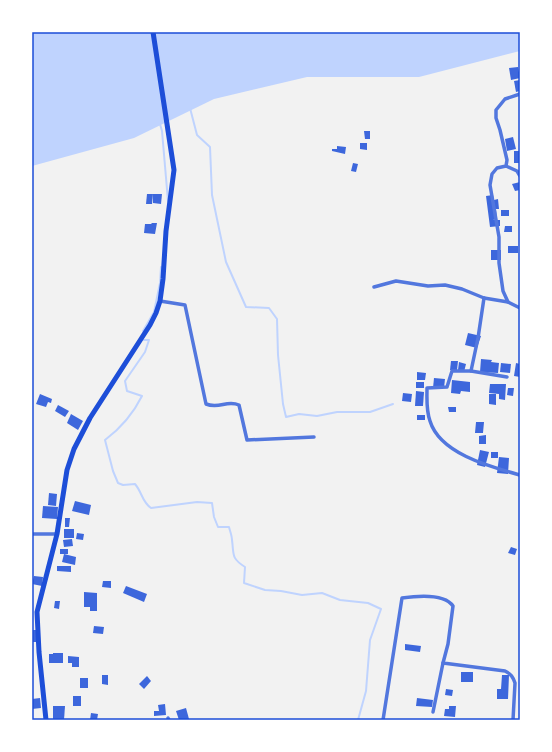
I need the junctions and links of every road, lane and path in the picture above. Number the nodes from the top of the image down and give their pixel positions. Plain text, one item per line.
1 (153, 32) edge
2 (520, 94) edge
3 (506, 166) junction
4 (520, 176) edge
5 (374, 287) dead end
6 (484, 298) junction
7 (160, 301) junction
8 (508, 302) junction
9 (520, 308) edge
10 (471, 371) junction
11 (507, 377) dead end
12 (314, 437) dead end
13 (520, 475) edge
14 (32, 534) edge
15 (57, 534) junction
16 (443, 663) junction
17 (433, 712) dead end
18 (46, 720) edge
19 (383, 720) edge
20 (513, 720) edge

1 - 7 main road
2 - 3 street
3 - 4 street
3 - 8 street
5 - 6 street
6 - 8 street
6 - 10 street
7 - 12 street
7 - 15 main road
8 - 9 street
10 - 11 street
10 - 13 street
14 - 15 street
15 - 18 main road
16 - 17 street
16 - 19 street
16 - 20 street

